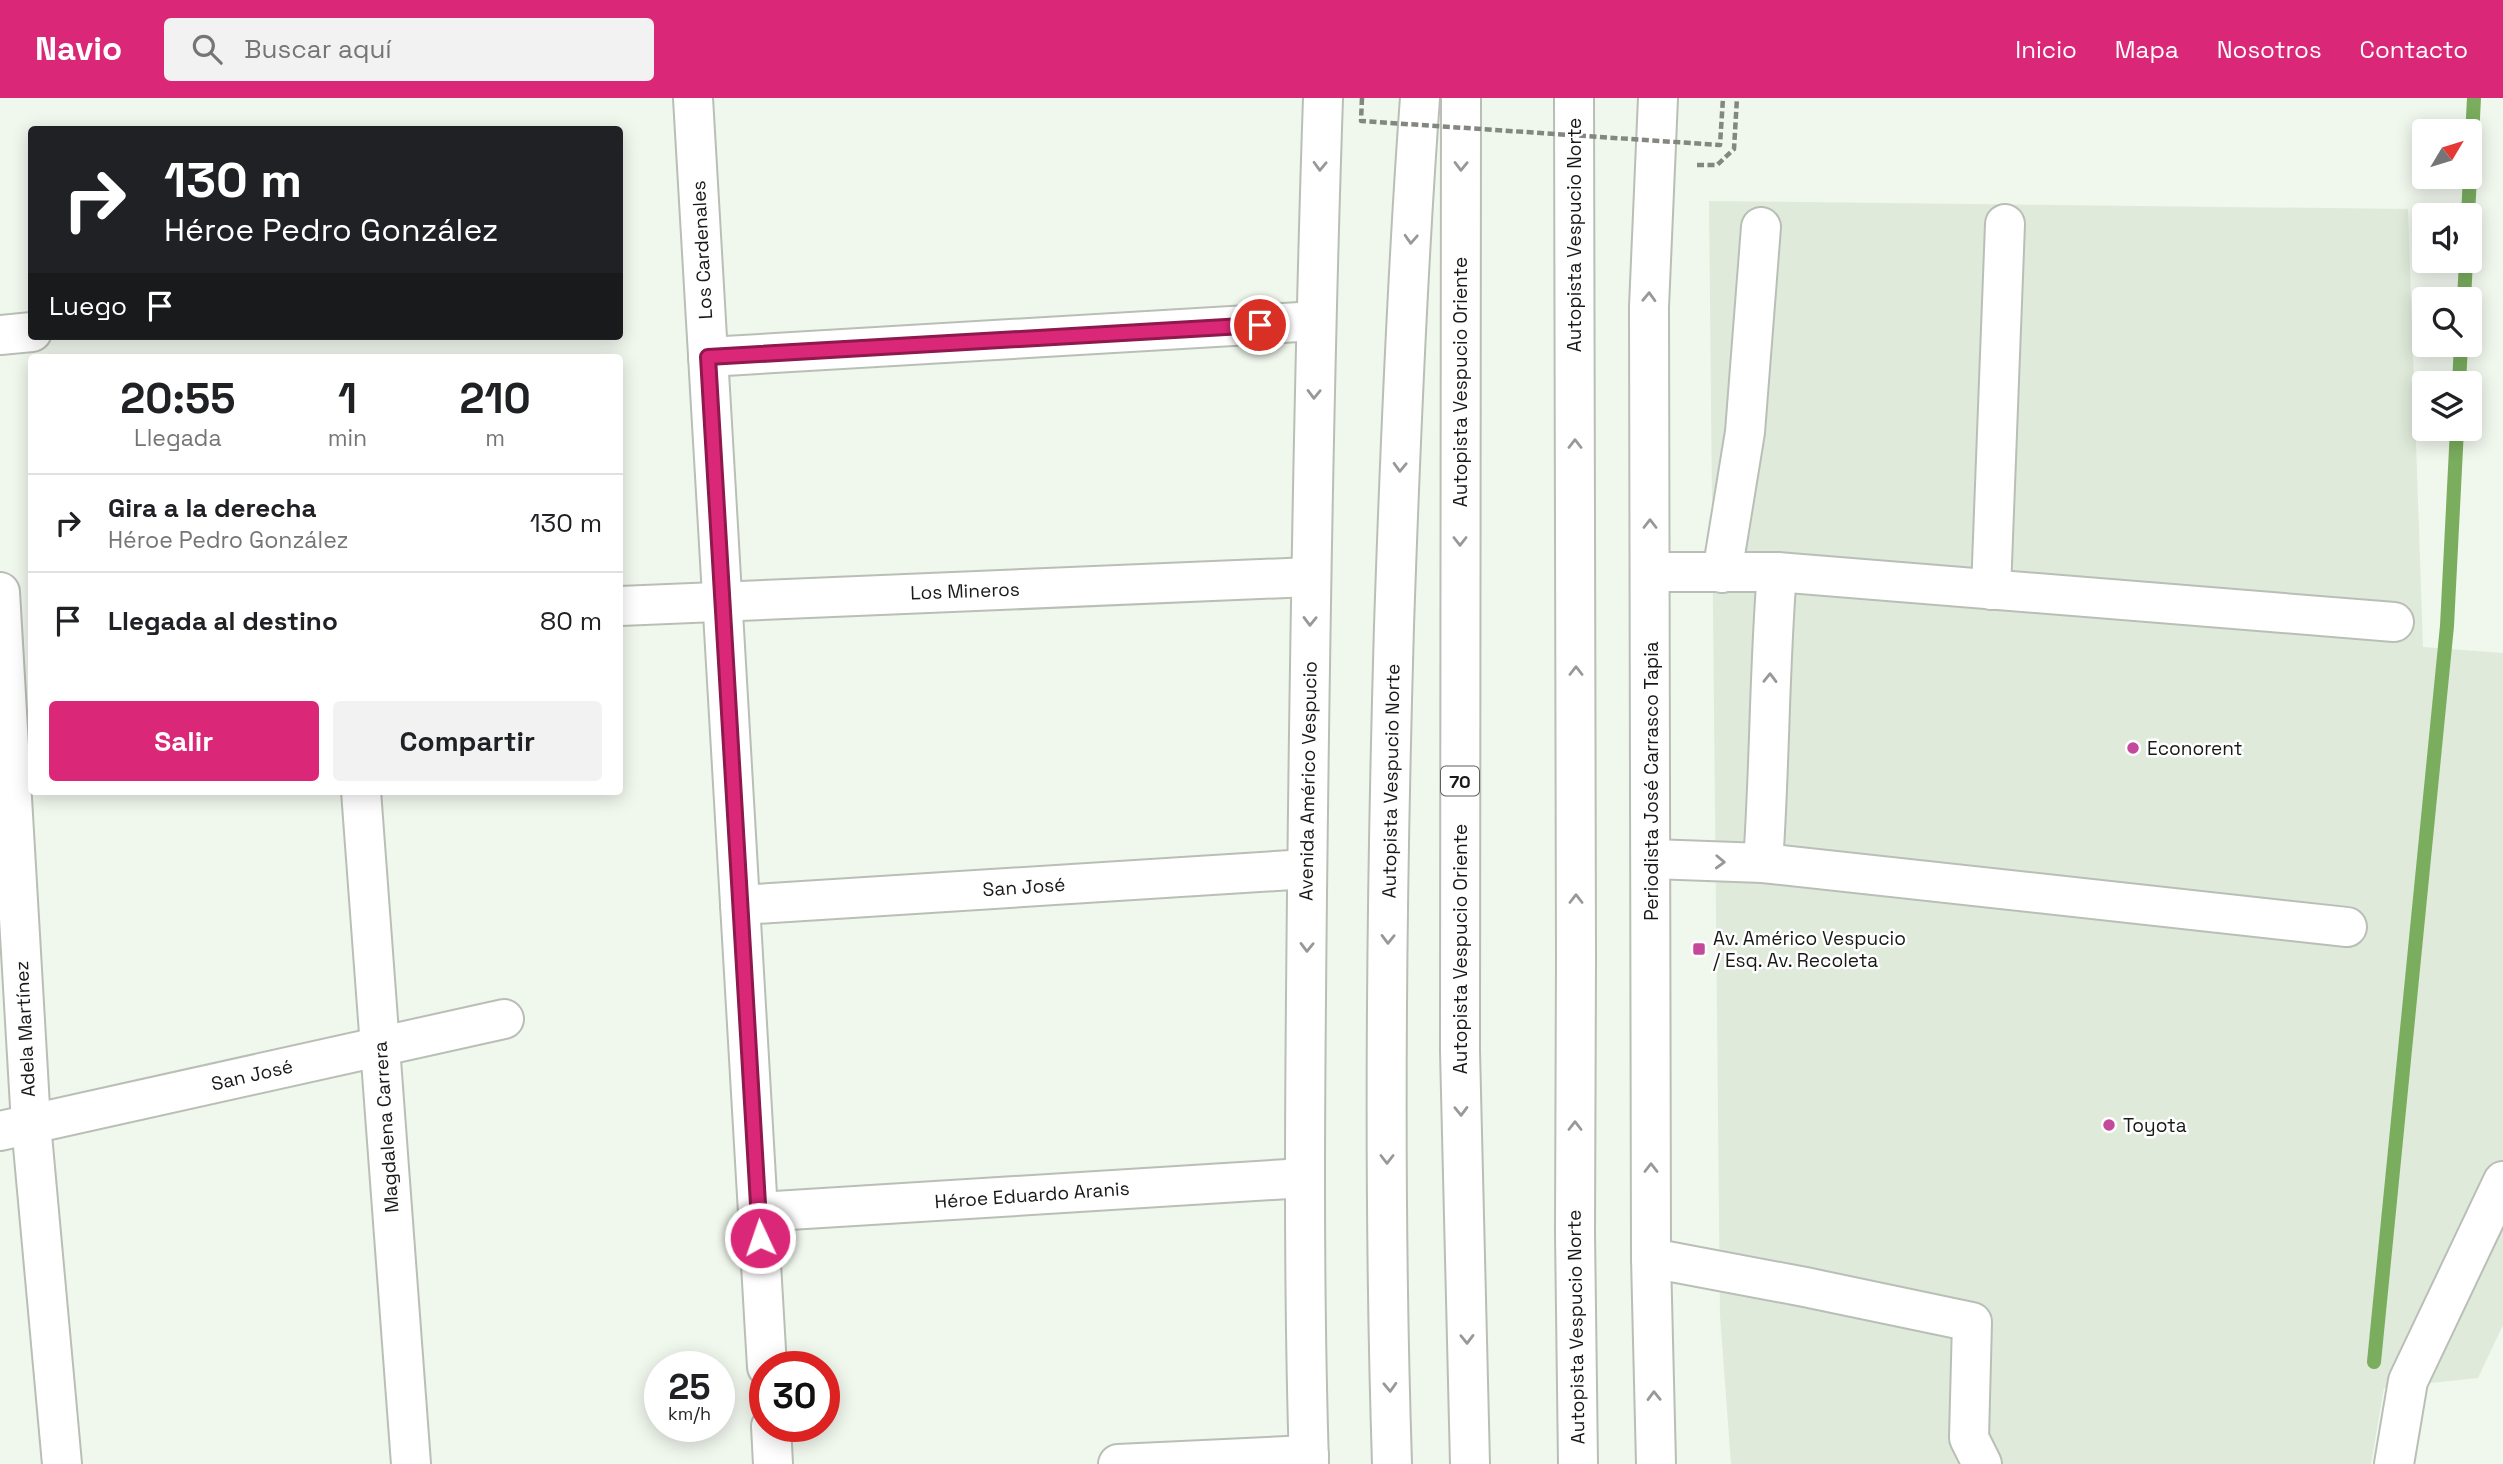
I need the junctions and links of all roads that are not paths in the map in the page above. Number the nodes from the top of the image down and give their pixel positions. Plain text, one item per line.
1 (693, 98) edge
2 (1323, 98) edge
3 (1420, 98) edge
4 (1461, 98) edge
5 (1574, 98) edge
6 (1658, 98) edge
7 (2005, 224) dead end
8 (1761, 227) dead end
9 (1316, 321) junction
10 (28, 332) edge
11 (0, 335) edge
12 (708, 357) junction
13 (1651, 572) junction
14 (1777, 572) junction
15 (1722, 573) junction
16 (1310, 577) junction
17 (1991, 590) junction
18 (0, 592) edge
19 (722, 601) junction
20 (623, 606) edge
21 (2394, 621) dead end
22 (11, 633) edge
23 (361, 795) edge
24 (1652, 859) junction
25 (1763, 863) junction
26 (1307, 869) junction
27 (740, 905) junction
28 (2347, 927) dead end
29 (504, 1019) dead end
30 (380, 1046) junction
31 (15, 1128) edge
32 (1304, 1178) junction
33 (2503, 1181) edge
34 (759, 1212) junction
35 (1651, 1258) junction
36 (766, 1351) edge
37 (772, 1442) edge
38 (1309, 1460) edge
39 (62, 1464) edge
40 (411, 1464) edge
41 (773, 1464) edge
42 (1118, 1464) edge
43 (1392, 1464) edge
44 (1470, 1464) edge
45 (1578, 1464) edge
46 (1656, 1464) edge
47 (1982, 1464) edge
48 (2394, 1464) edge

1 - 12 main road, Los Cardenales
2 -> 9 main road, Avenida Américo Vespucio
3 -> 43 main road, Autopista Vespucio Norte
4 -> 44 main road, Autopista Vespucio Oriente / 70
45 -> 5 main road, Autopista Vespucio Norte
13 -> 6 main road, Periodista José Carrasco Tapia
7 - 17 main road
8 - 15 main road
9 - 12 main road
9 -> 16 main road, Avenida Américo Vespucio
10 - 11 main road
12 - 19 main road, Los Cardenales
13 - 15 main road
13 - 24 main road, Periodista José Carrasco Tapia
14 - 15 main road
14 - 17 main road
25 -> 14 main road
16 - 19 main road, Los Mineros
16 -> 26 main road, Avenida Américo Vespucio
17 - 21 main road
18 - 22 main road, Adela Martínez
19 - 20 main road, Los Mineros
19 - 27 main road, Los Cardenales
22 - 31 main road, Adela Martínez
23 - 30 main road, Magdalena Carrera
24 -> 25 main road
35 -> 24 main road, Periodista José Carrasco Tapia
25 - 28 main road
26 - 27 main road, San José
26 -> 32 main road, Avenida Américo Vespucio
27 - 34 main road, Los Cardenales
29 - 30 main road, San José
30 - 31 main road, San José
30 - 40 main road, Magdalena Carrera
31 - 39 main road, Adela Martínez
32 - 34 main road, Héroe Eduardo Aranis
32 - 38 main road, Avenida Américo Vespucio
33 - 48 main road
34 - 36 main road, Los Cardenales
46 -> 35 main road, Periodista José Carrasco Tapia
35 - 47 main road
37 - 41 main road
38 - 42 main road

